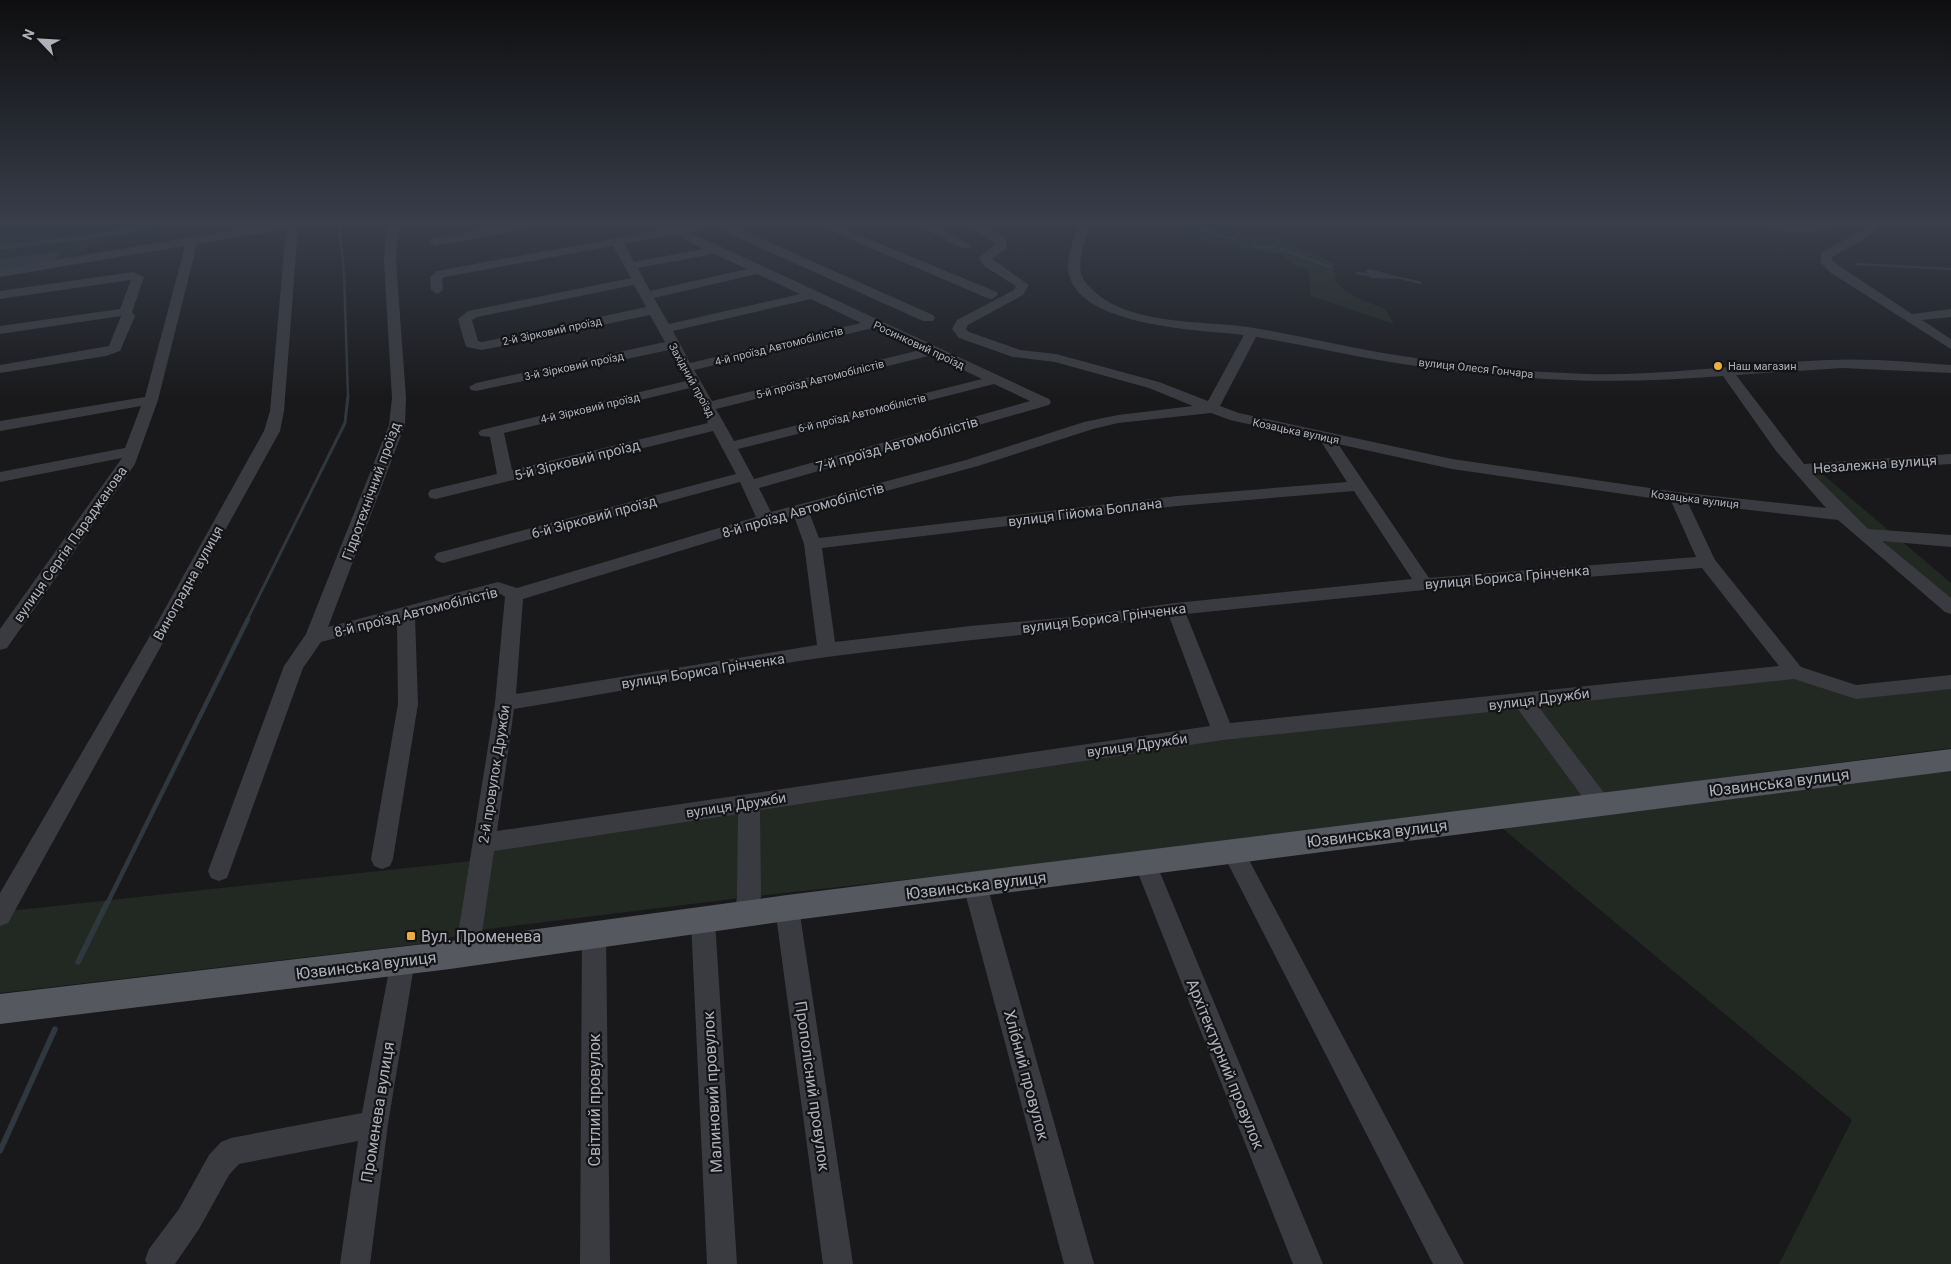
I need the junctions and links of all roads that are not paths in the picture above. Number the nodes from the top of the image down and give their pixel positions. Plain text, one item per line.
1 (107, 280) edge
2 (137, 280) edge
3 (182, 280) edge
4 (288, 280) edge
5 (391, 280) edge
6 (436, 280) edge
7 (716, 280) edge
8 (780, 280) edge
9 (846, 280) edge
10 (956, 280) edge
11 (1015, 280) edge
12 (1077, 280) edge
13 (1853, 280) edge
14 (637, 281) joint
15 (437, 290) dead end
16 (0, 295) edge
17 (811, 295) junction
18 (992, 295) dead end
19 (645, 296) junction
20 (653, 310) junction
21 (125, 312) junction
22 (1951, 313) edge
23 (928, 318) dead end
24 (1909, 318) junction
25 (872, 324) junction
26 (664, 329) junction
27 (0, 330) edge
28 (1252, 332) junction
29 (672, 344) junction
30 (1951, 345) edge
31 (933, 351) junction
32 (686, 368) junction
33 (0, 369) edge
34 (1951, 369) edge
35 (1728, 373) junction
36 (994, 380) junction
37 (694, 384) junction
38 (476, 387) dead end
39 (151, 400) junction
40 (1044, 402) joint
41 (708, 407) junction
42 (1212, 408) junction
43 (718, 425) junction
44 (0, 426) edge
45 (1326, 438) junction
46 (729, 447) junction
47 (132, 451) junction
48 (1951, 460) edge
49 (1799, 469) junction
50 (0, 477) edge
51 (506, 478) junction
52 (747, 481) junction
53 (1358, 486) junction
54 (436, 494) dead end
55 (1677, 497) junction
56 (800, 509) junction
57 (1843, 515) junction
58 (766, 520) junction
59 (1864, 534) junction
60 (1951, 541) edge
61 (812, 544) junction
62 (443, 557) dead end
63 (1707, 562) junction
64 (1424, 584) junction
65 (514, 595) junction
66 (1951, 608) edge
67 (1175, 609) junction
68 (406, 614) junction
69 (315, 636) junction
70 (0, 643) edge
71 (827, 650) junction
72 (1794, 672) junction
73 (1951, 682) edge
74 (1523, 701) junction
75 (505, 703) junction
76 (1223, 732) junction
77 (1951, 760) edge
78 (749, 803) junction
79 (1600, 804) junction
80 (483, 843) junction
81 (1233, 852) junction
82 (382, 858) dead end
83 (1145, 863) junction
84 (219, 871) dead end
85 (975, 885) junction
86 (787, 908) junction
87 (0, 915) edge
88 (746, 915) junction
89 (702, 921) junction
90 (594, 935) junction
91 (467, 953) junction
92 (404, 960) junction
93 (0, 1009) edge
94 (374, 1124) junction
95 (160, 1260) dead end
96 (355, 1264) edge
97 (595, 1264) edge
98 (722, 1264) edge
99 (838, 1264) edge
100 (1079, 1264) edge
101 (1308, 1264) edge
102 (1449, 1264) edge

1 - 16 street
2 - 21 street
3 - 39 street, вулиця Сергія Параджанова
4 - 87 street, Виноградна вулиця
5 - 69 street, Гідротехнічний проїзд
6 - 15 street
7 - 19 street
8 - 17 street, Росинковий проїзд
9 - 23 street
10 - 18 street
11 - 42 street, Козацька вулиця
12 - 28 street, вулиця Олеся Гончара
13 - 24 street
14 - 19 street, Західний проїзд
14 - 20 street, 2-й Зірковий проїзд
17 - 25 street, Росинковий проїзд
17 - 26 street
19 - 20 street, Західний проїзд
20 - 26 street, Західний проїзд
21 - 27 street
21 - 33 street
22 - 24 street
24 - 30 street
25 - 31 street, Росинковий проїзд
25 - 32 street, 4-й проїзд Автомобілістів
26 - 29 street, Західний проїзд
28 - 35 street, вулиця Олеся Гончара
28 - 42 street
29 - 32 street, Західний проїзд
29 - 38 street, 3-й Зірковий проїзд
31 - 36 street, Росинковий проїзд
31 - 41 street, 5-й проїзд Автомобілістів
32 - 37 street, Західний проїзд
34 - 35 street, вулиця Олеся Гончара
35 - 49 street
36 - 40 street, Росинковий проїзд
36 - 46 street, 6-й проїзд Автомобілістів
37 - 41 street, Західний проїзд
37 - 51 street, 4-й Зірковий проїзд
39 - 44 street
39 - 47 street, вулиця Сергія Параджанова
40 - 52 street, 7-й проїзд Автомобілістів
41 - 43 street, Західний проїзд
42 - 45 street, Козацька вулиця
42 - 56 street, 8-й проїзд Автомобілістів
43 - 46 street, Західний проїзд
43 - 51 street, 5-й Зірковий проїзд
45 - 53 street
45 - 55 street, Козацька вулиця
46 - 52 street, Західний проїзд
47 - 50 street
47 - 70 street, вулиця Сергія Параджанова
48 - 49 street, Незалежна вулиця
49 - 57 street
51 - 54 street, 5-й Зірковий проїзд
52 - 58 street, Західний проїзд
52 - 62 street, 6-й Зірковий проїзд
53 - 61 street, вулиця Гійома Боплана
53 - 64 street
55 - 57 street, Козацька вулиця
55 - 63 street
56 - 58 street, 8-й проїзд Автомобілістів
56 - 61 street
57 - 59 street
58 - 65 street, 8-й проїзд Автомобілістів
59 - 60 street
59 - 66 street
61 - 71 street
63 - 64 street, вулиця Бориса Грінченка
63 - 72 street
64 - 67 street, вулиця Бориса Грінченка
65 - 68 street, 8-й проїзд Автомобілістів
65 - 75 street, 2-й провулок Дружби
67 - 71 street, вулиця Бориса Грінченка
67 - 76 street
68 - 69 street, 8-й проїзд Автомобілістів
68 - 82 street
69 - 84 street, Гідротехнічний проїзд
71 - 75 street, вулиця Бориса Грінченка
72 - 73 street
72 - 74 street, вулиця Дружби
74 - 76 street, вулиця Дружби
74 - 79 street
75 - 80 street, 2-й провулок Дружби
76 - 78 street, вулиця Дружби
77 - 79 main road, Юзвинська вулиця
78 - 80 street, вулиця Дружби
78 - 88 street
79 - 81 main road, Юзвинська вулиця
80 - 91 street, 2-й провулок Дружби
81 - 83 main road, Юзвинська вулиця
81 - 102 street
83 - 85 main road, Юзвинська вулиця
83 - 101 street, Архітектурний провулок
85 - 86 main road, Юзвинська вулиця
85 - 100 street, Хлібний провулок
86 - 88 main road, Юзвинська вулиця
86 - 99 street, Прополісний провулок
88 - 89 main road, Юзвинська вулиця
89 - 90 main road, Юзвинська вулиця
89 - 98 street, Малиновий провулок
90 - 91 main road, Юзвинська вулиця
90 - 97 street, Світлий провулок
91 - 92 main road, Юзвинська вулиця
92 - 93 main road, Юзвинська вулиця
92 - 94 street, Променева вулиця
94 - 95 street
94 - 96 street, Променева вулиця

